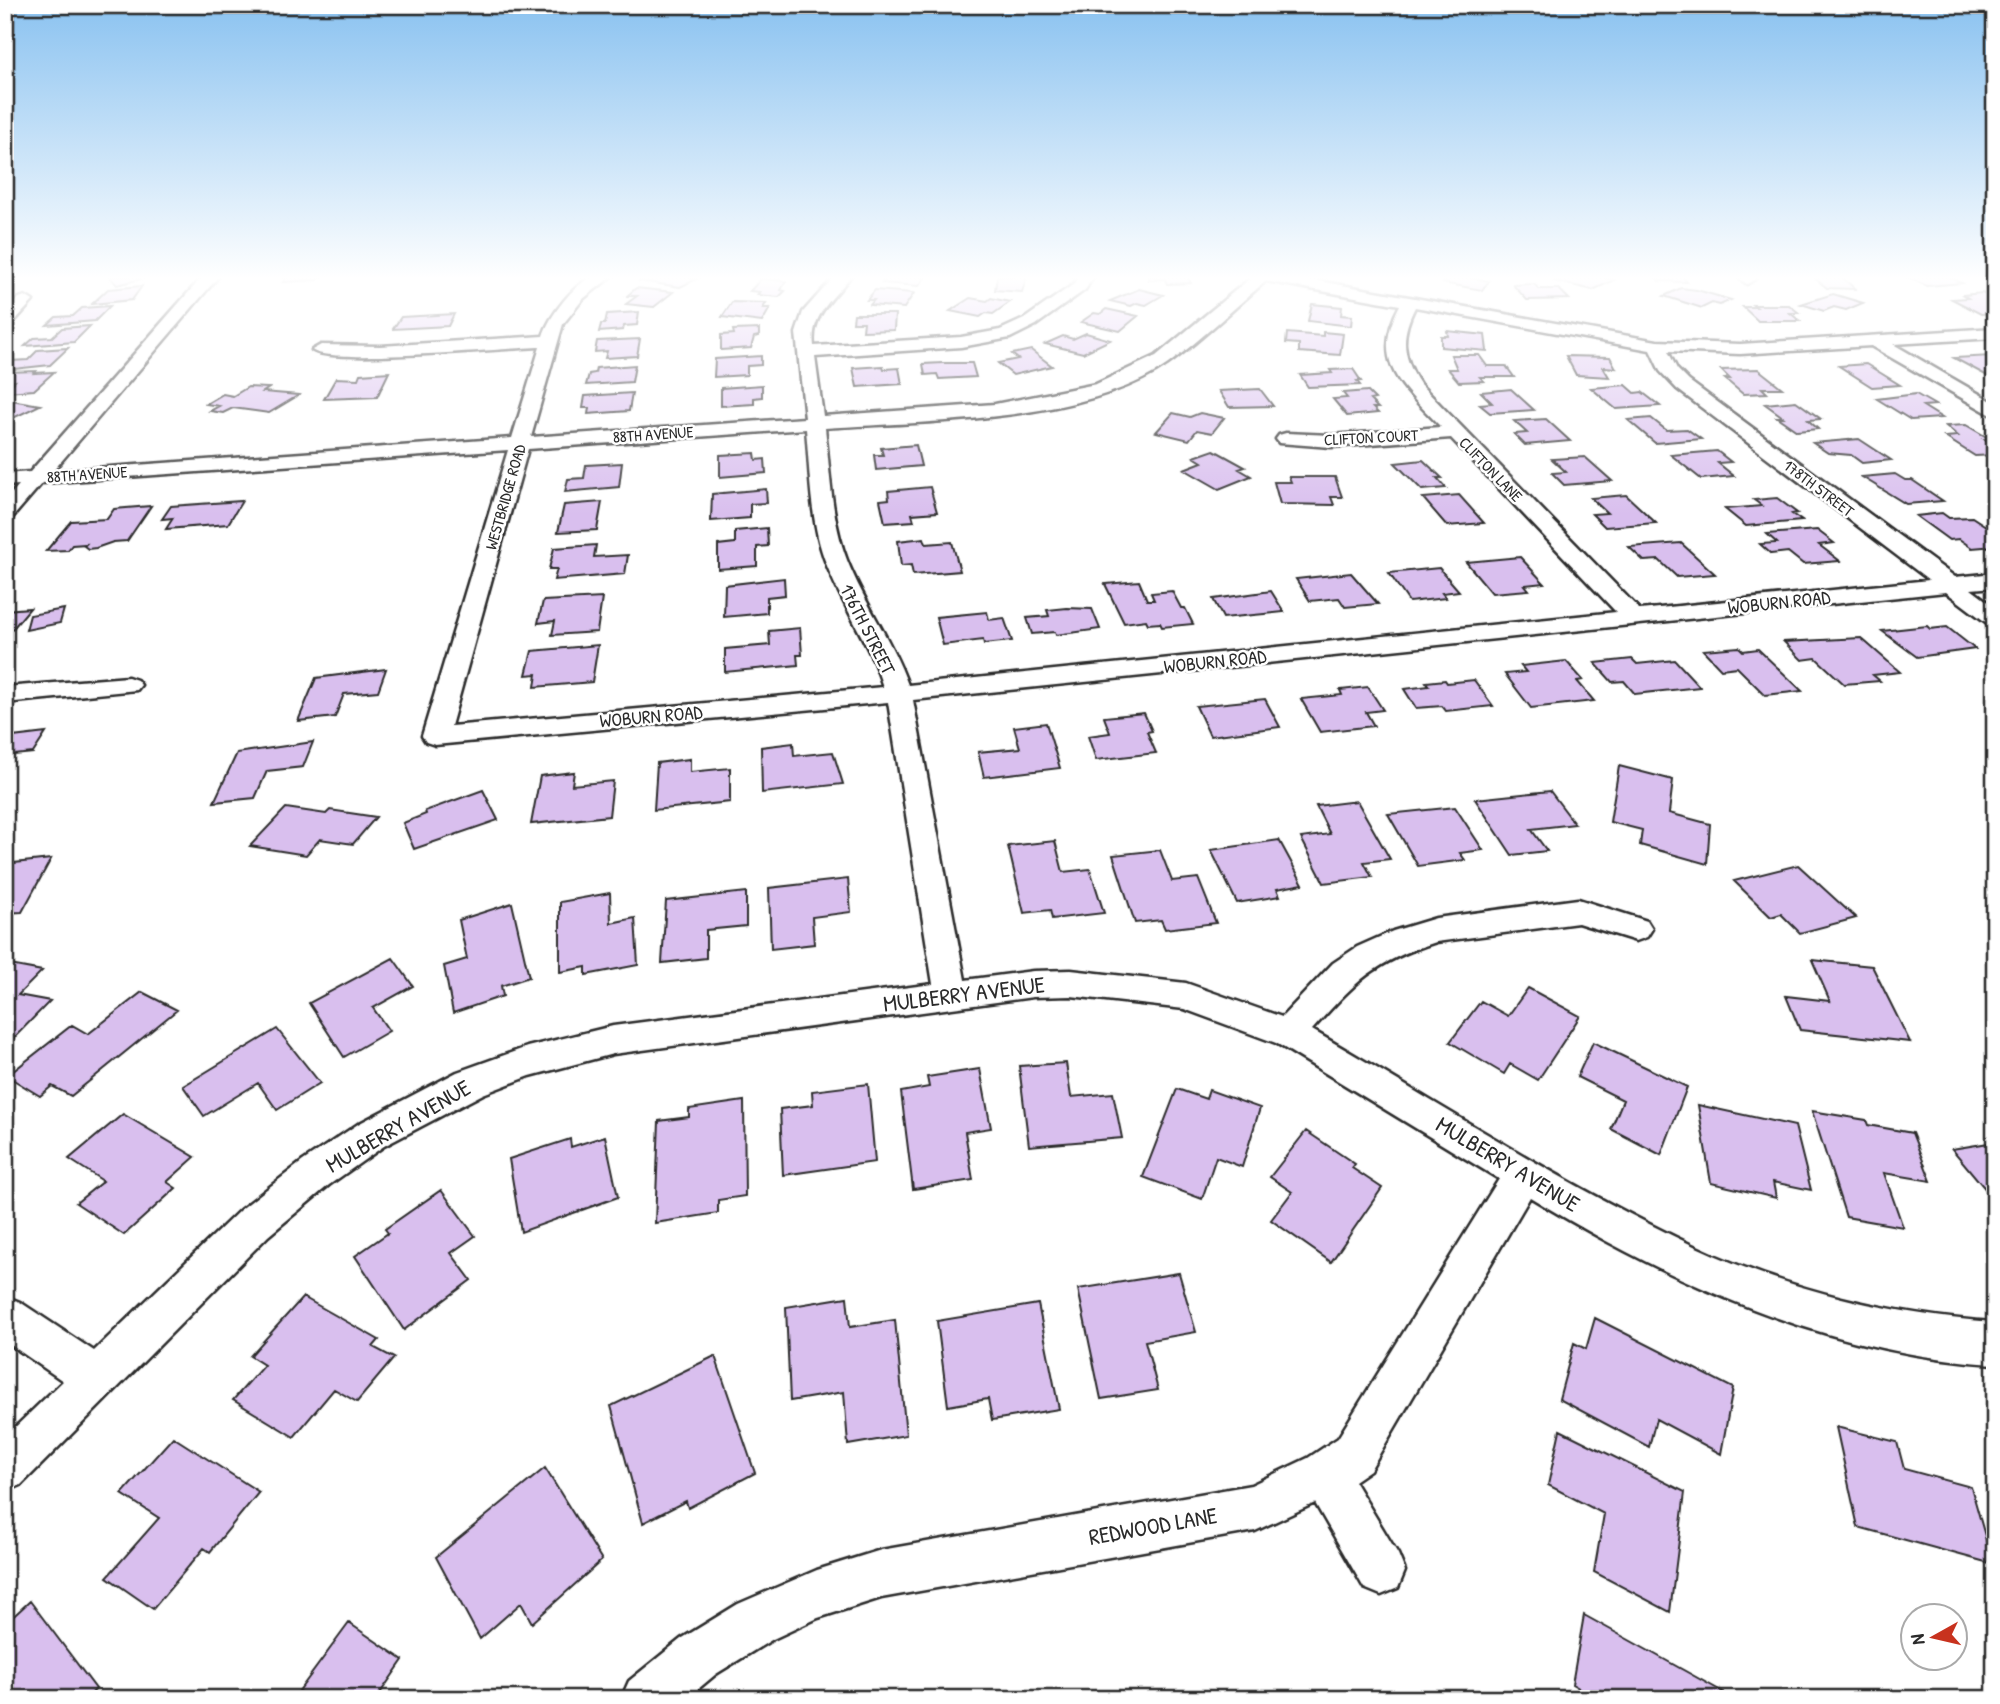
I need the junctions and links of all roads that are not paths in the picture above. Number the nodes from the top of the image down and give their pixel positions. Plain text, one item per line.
1 (142, 356) edge
2 (546, 356) edge
3 (808, 356) edge
4 (1167, 356) edge
5 (1396, 356) edge
6 (1662, 356) edge
7 (1900, 356) edge
8 (1995, 411) edge
9 (814, 423) junction
10 (1456, 432) junction
11 (1286, 439) dead end
12 (521, 443) junction
13 (36, 478) junction
14 (5, 480) edge
15 (5, 514) edge
16 (1995, 580) edge
17 (1949, 585) junction
18 (1634, 617) junction
19 (1995, 618) edge
20 (128, 685) dead end
21 (899, 693) junction
22 (5, 695) edge
23 (435, 736) joint
24 (1636, 929) dead end
25 (951, 994) junction
26 (1288, 1033) junction
27 (1524, 1173) junction
28 (5, 1316) edge
29 (1995, 1343) edge
30 (98, 1379) junction
31 (5, 1469) edge
32 (1324, 1474) junction
33 (1381, 1572) dead end
34 (647, 1699) edge

1 - 13 street
2 - 12 street, WESTBRIDGE ROAD
3 - 9 street, 176TH STREET
4 - 9 street, 88TH AVENUE
5 - 10 street, CLIFTON LANE
6 - 17 street, 178TH STREET
7 - 8 street
9 - 12 street, 88TH AVENUE
9 - 21 street, 176TH STREET
10 - 11 street, CLIFTON COURT
10 - 18 street, CLIFTON LANE
12 - 13 street, 88TH AVENUE
12 - 23 street, WESTBRIDGE ROAD
13 - 14 street, 88TH AVENUE
13 - 15 street
16 - 17 street, WOBURN ROAD
17 - 18 street, WOBURN ROAD
17 - 19 street, 178TH STREET
18 - 21 street, WOBURN ROAD
20 - 22 street
21 - 23 street, WOBURN ROAD
21 - 25 street, 176TH STREET
24 - 26 street
25 - 26 street, MULBERRY AVENUE
25 - 30 street, MULBERRY AVENUE
26 - 27 street, MULBERRY AVENUE
27 - 29 street, MULBERRY AVENUE
27 - 32 street, REDWOOD LANE
28 - 30 street
30 - 31 street, MULBERRY AVENUE
32 - 33 street
32 - 34 street, REDWOOD LANE

